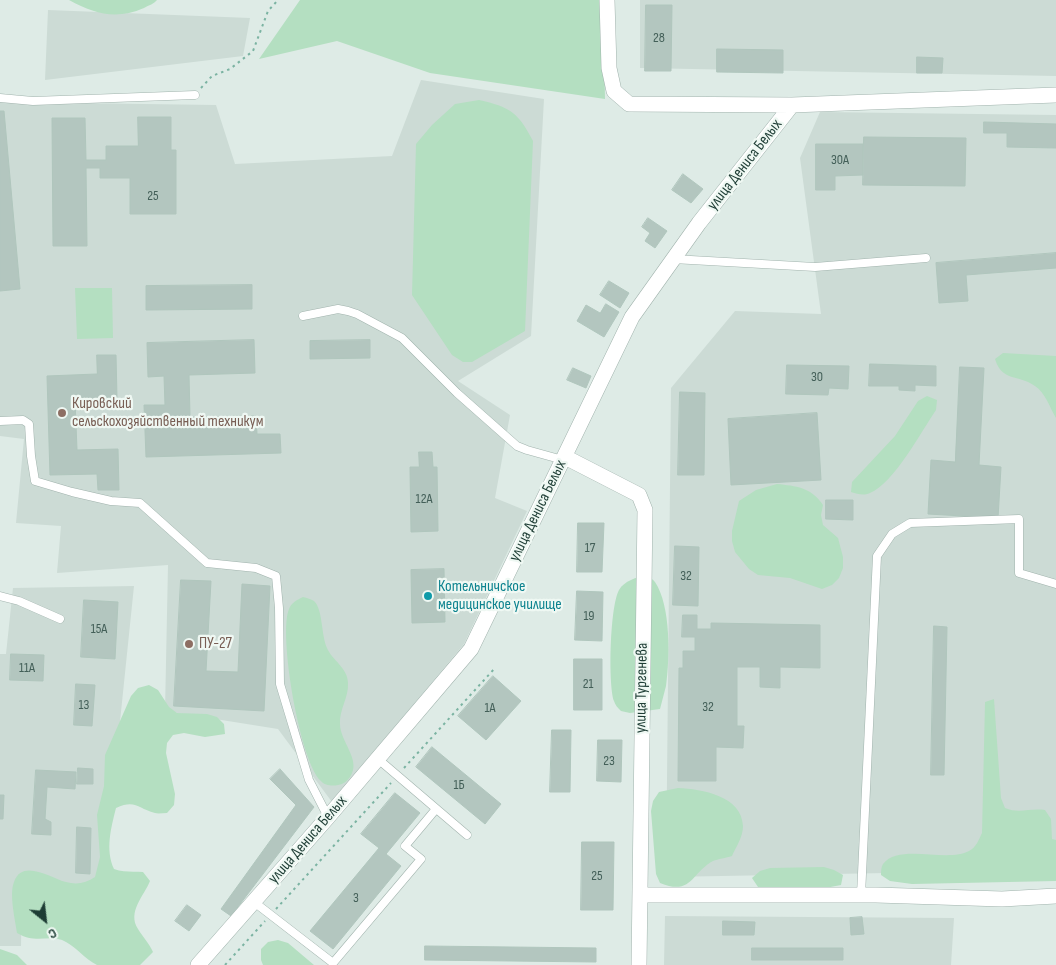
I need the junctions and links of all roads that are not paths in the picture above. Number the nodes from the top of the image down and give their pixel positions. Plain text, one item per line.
1 (607, 0) edge
2 (195, 95) road end
3 (1056, 95) edge
4 (0, 98) edge
5 (792, 105) junction
6 (926, 258) dead end
7 (673, 259) junction
8 (303, 316) dead end
9 (0, 421) edge
10 (564, 458) junction
11 (1056, 584) edge
12 (0, 596) edge
13 (60, 619) dead end
14 (378, 759) junction
15 (436, 808) junction
16 (328, 817) junction
17 (468, 835) dead end
18 (640, 895) junction
19 (861, 895) junction
20 (1056, 896) edge
21 (254, 902) junction
22 (198, 965) edge
23 (639, 965) edge

1 - 5 street
2 - 4 lane
3 - 5 street
5 - 7 street, улица Дениса Белых
6 - 7 lane
7 - 10 street, улица Дениса Белых
8 - 10 lane
9 - 16 lane
10 - 14 street, улица Дениса Белых
10 - 18 street, улица Тургенева
11 - 19 lane
12 - 13 lane
14 - 15 lane
14 - 16 street, улица Дениса Белых
15 - 17 lane
15 - 21 lane
16 - 21 street, улица Дениса Белых
18 - 19 street
18 - 23 street, улица Тургенева
19 - 20 street
21 - 22 street, улица Дениса Белых

